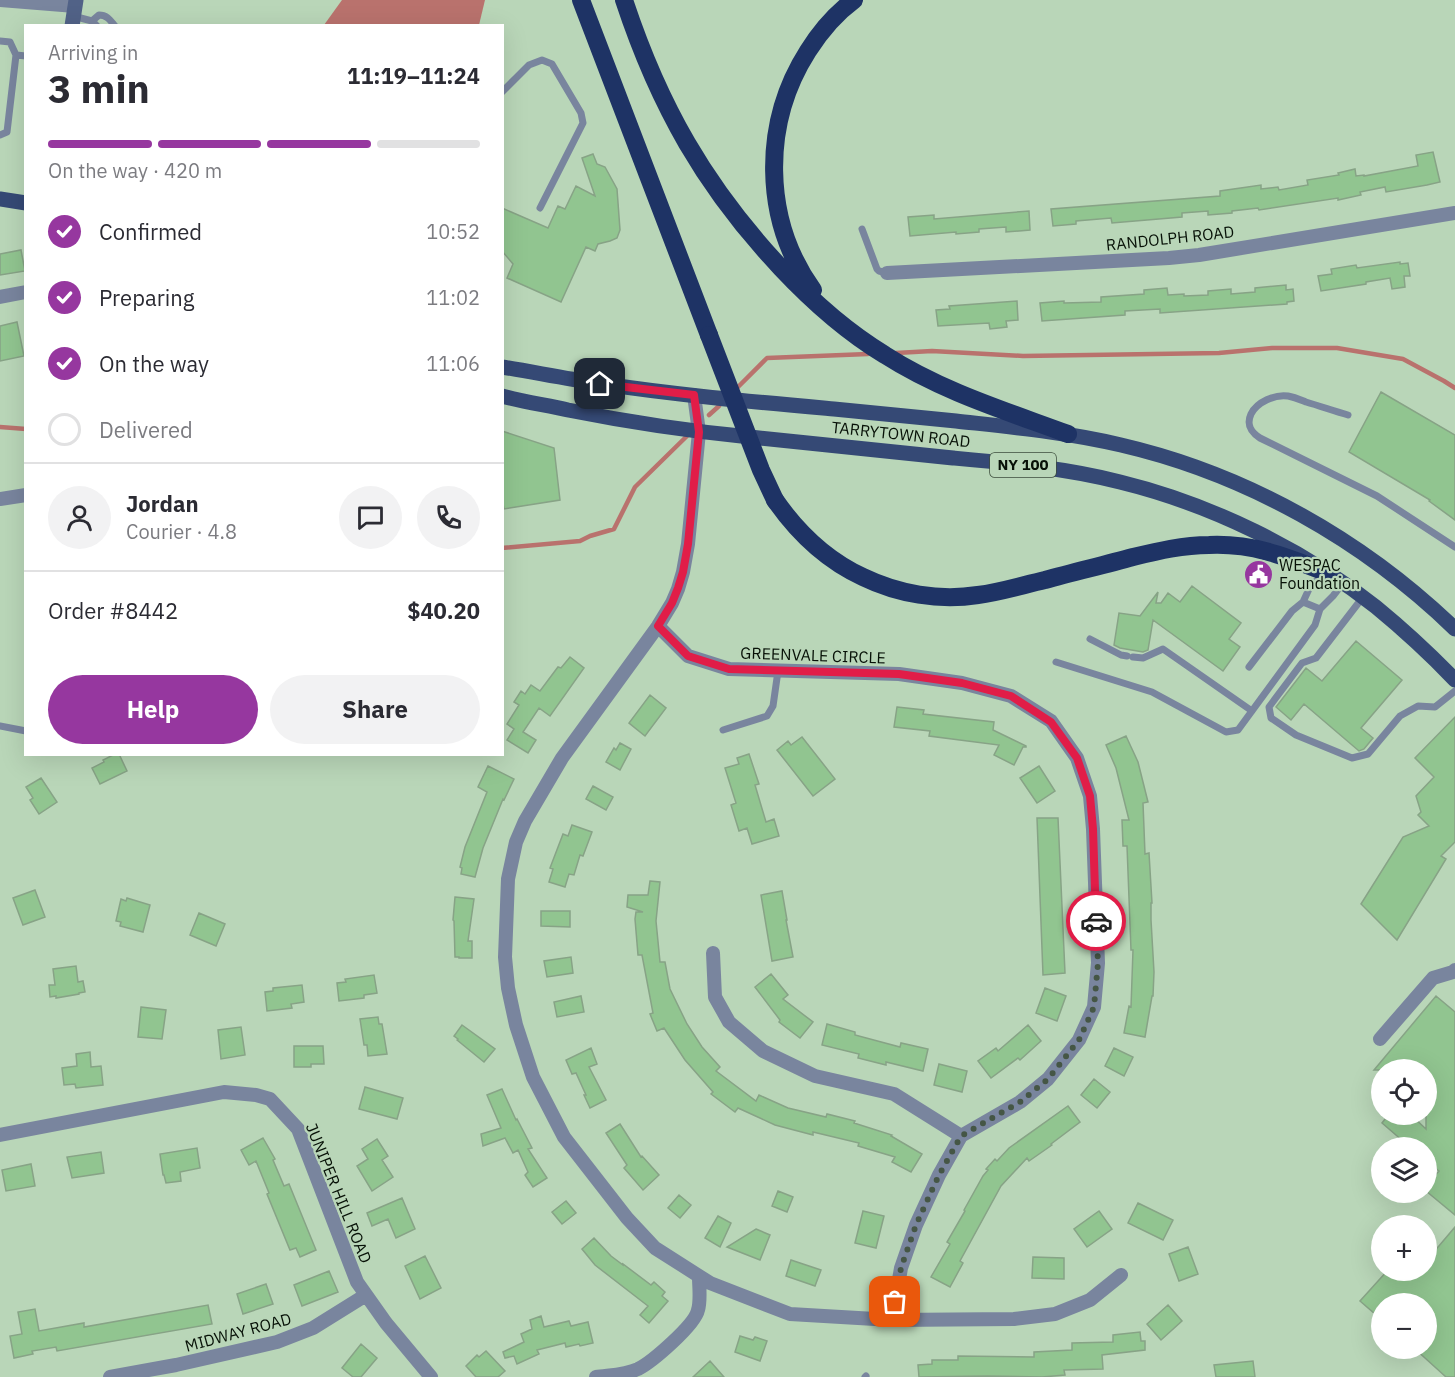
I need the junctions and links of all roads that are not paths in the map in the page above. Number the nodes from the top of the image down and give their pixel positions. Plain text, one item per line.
1 (0, 0) edge
2 (581, 0) edge
3 (624, 0) edge
4 (854, 0) edge
5 (74, 12) edge
6 (94, 23) edge
7 (113, 24) edge
8 (0, 41) edge
9 (16, 55) junction
10 (24, 56) edge
11 (504, 90) edge
12 (0, 135) edge
13 (0, 199) edge
14 (24, 203) edge
15 (540, 208) dead end
16 (1455, 213) edge
17 (862, 229) dead end
18 (886, 273) joint
19 (24, 292) edge
20 (0, 297) edge
21 (867, 343) junction
22 (504, 368) edge
23 (694, 395) junction
24 (504, 396) edge
25 (1348, 415) dead end
26 (699, 432) junction
27 (1068, 434) junction
28 (24, 495) edge
29 (0, 499) edge
30 (1455, 547) edge
31 (1335, 578) junction
32 (1363, 597) junction
33 (1303, 602) junction
34 (1320, 609) junction
35 (658, 626) junction
36 (1455, 629) edge
37 (1090, 639) dead end
38 (1056, 662) dead end
39 (1249, 667) dead end
40 (778, 671) junction
41 (1455, 680) edge
42 (1455, 691) edge
43 (1252, 711) junction
44 (0, 726) edge
45 (723, 730) dead end
46 (24, 731) edge
47 (713, 953) dead end
48 (1455, 969) edge
49 (1380, 1039) dead end
50 (0, 1136) edge
51 (961, 1136) junction
52 (1120, 1275) dead end
53 (699, 1277) junction
54 (366, 1295) junction
55 (892, 1320) junction
56 (110, 1377) edge
57 (431, 1377) edge
58 (596, 1377) edge

1 - 5 street
2 - 31 highway, bridge
3 - 21 highway
4 - 21 highway
5 - 6 lane
6 - 7 lane
8 - 9 lane
9 - 10 lane
9 - 12 lane
11 - 15 lane
13 - 14 main road
16 - 18 street, RANDOLPH ROAD
17 - 18 lane
19 - 20 street
21 - 27 highway
22 - 23 main road, TARRYTOWN ROAD / NY 100
23 - 26 street
23 - 27 main road, TARRYTOWN ROAD / NY 100
24 - 26 main road, TARRYTOWN ROAD / NY 100
25 - 30 lane
26 - 31 main road, TARRYTOWN ROAD / NY 100
26 - 35 street
27 - 36 main road, TARRYTOWN ROAD / NY 100
28 - 29 street
31 - 32 main road, TARRYTOWN ROAD / NY 100
31 - 33 lane
31 - 34 lane
32 - 41 main road, TARRYTOWN ROAD / NY 100
32 - 42 lane
33 - 34 lane
33 - 39 lane
34 - 43 lane
35 - 40 street, GREENVALE CIRCLE
35 - 53 street
37 - 43 lane
38 - 43 lane
40 - 45 lane
40 - 51 street, GREENVALE CIRCLE
44 - 46 lane
47 - 51 street
48 - 49 street
50 - 54 street, JUNIPER HILL ROAD
51 - 55 street
52 - 55 street
53 - 55 street
53 - 58 street
54 - 56 street, MIDWAY ROAD
54 - 57 street, JUNIPER HILL ROAD

